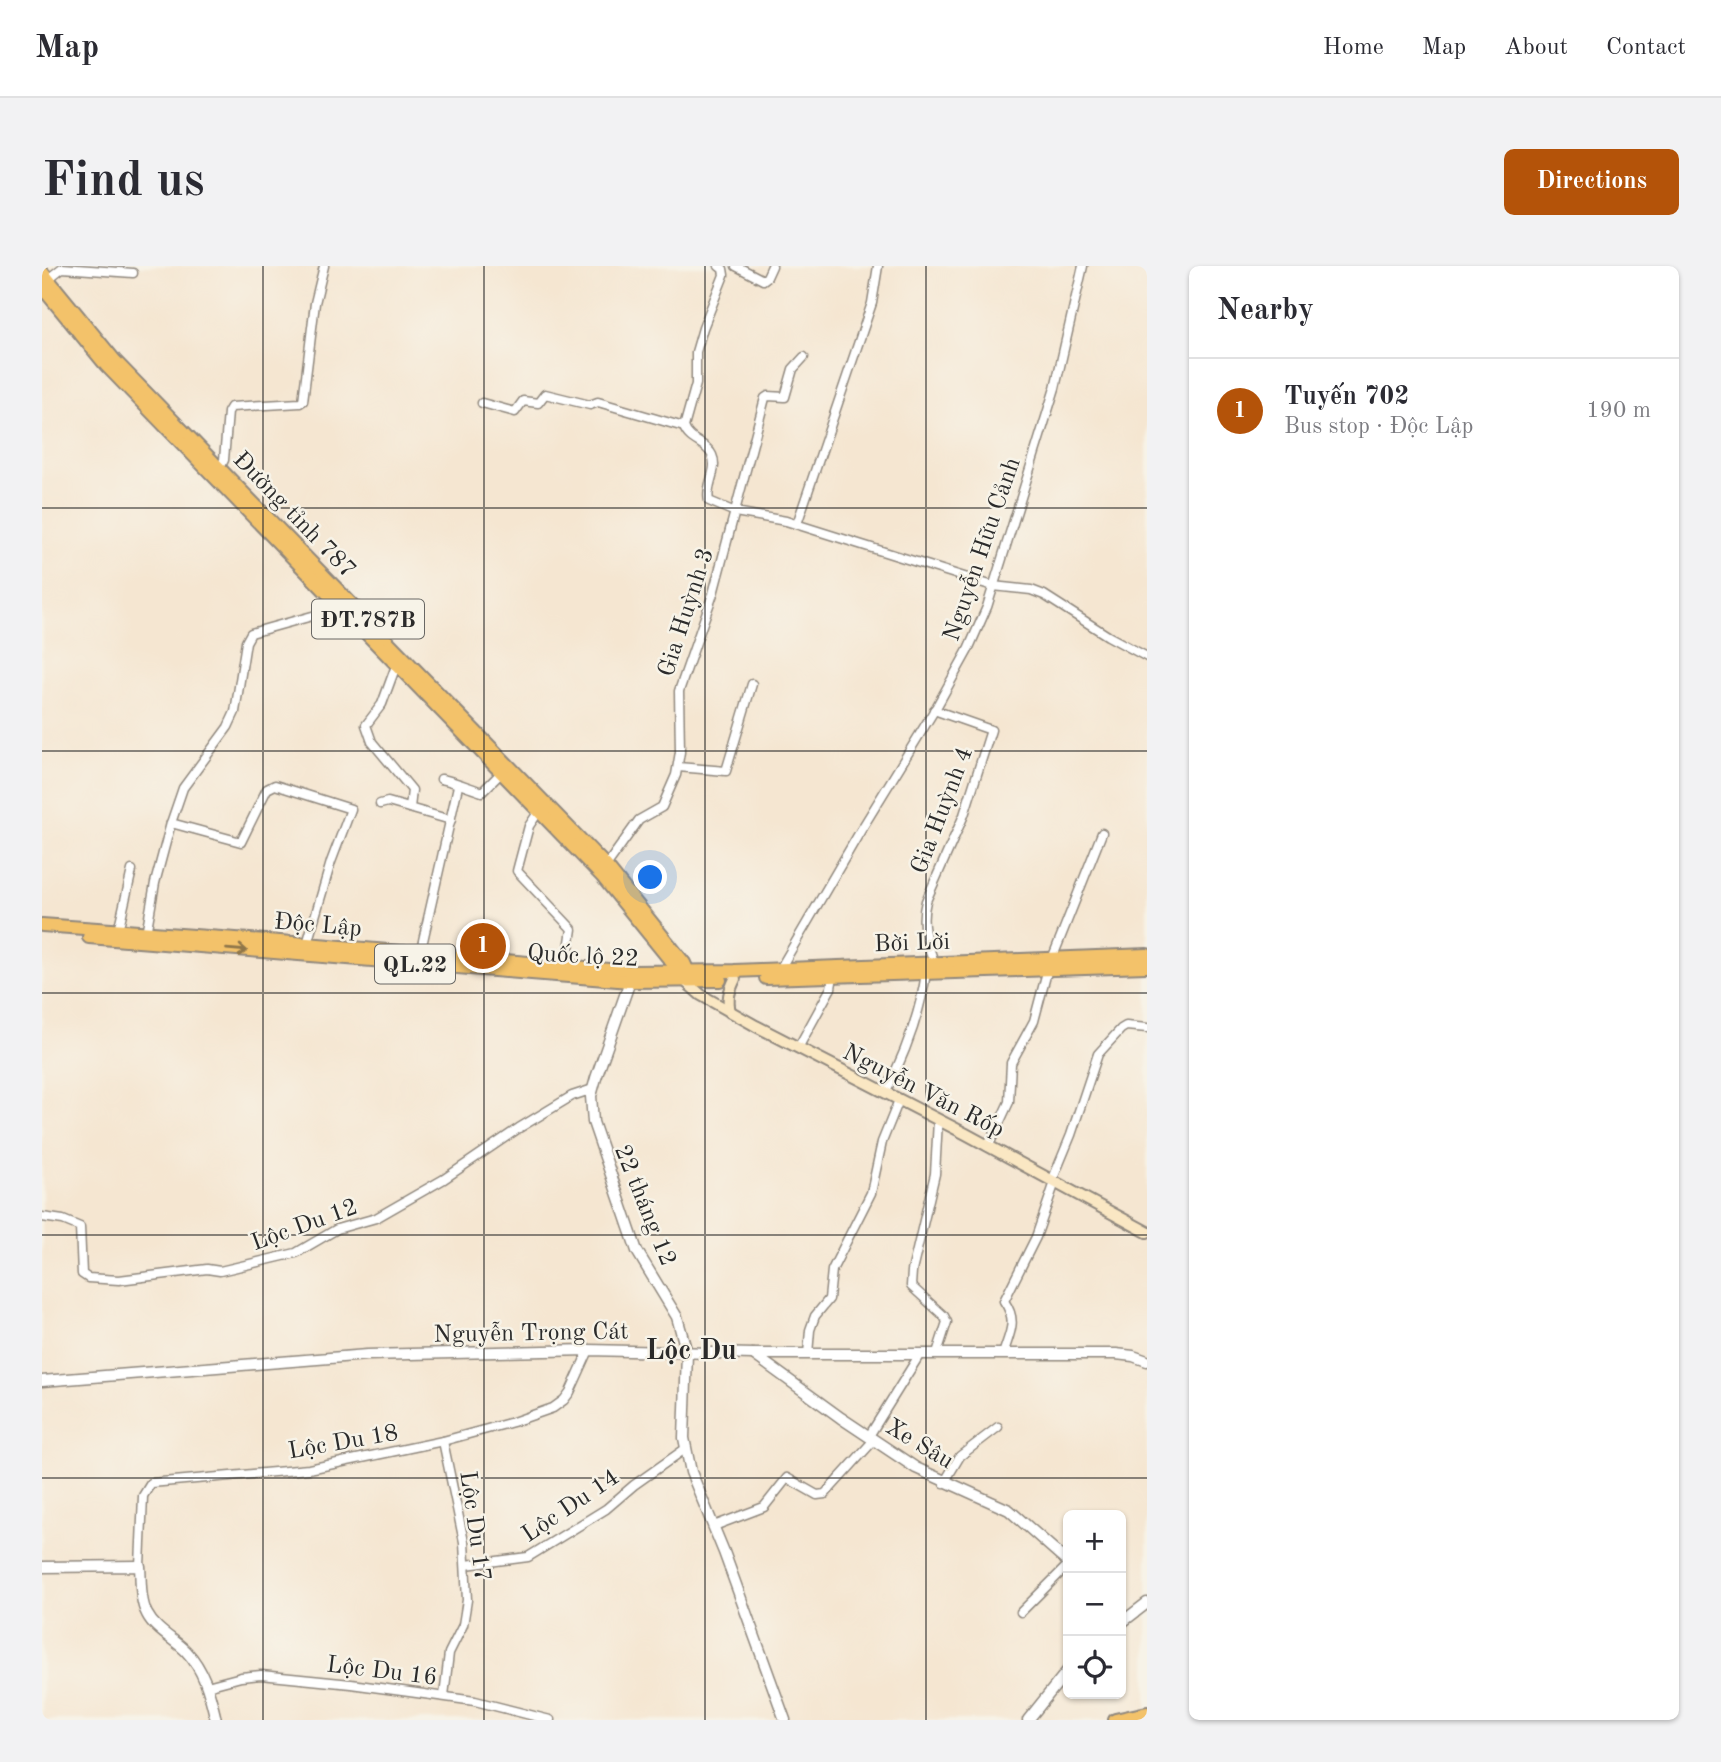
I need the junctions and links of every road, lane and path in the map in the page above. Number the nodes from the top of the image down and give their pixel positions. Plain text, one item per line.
1 (324, 266) edge
2 (735, 266) edge
3 (772, 266) edge
4 (878, 266) edge
5 (1083, 266) edge
6 (721, 268) edge
7 (133, 273) dead end
8 (44, 280) edge
9 (804, 357) dead end
10 (482, 403) dead end
11 (684, 427) junction
12 (220, 468) junction
13 (735, 512) junction
14 (797, 524) junction
15 (993, 586) junction
16 (339, 603) junction
17 (1147, 657) edge
18 (397, 663) junction
19 (752, 684) dead end
20 (934, 710) junction
21 (678, 767) junction
22 (502, 772) junction
23 (441, 779) dead end
24 (458, 786) junction
25 (380, 804) dead end
26 (410, 808) junction
27 (539, 811) junction
28 (452, 820) junction
29 (171, 823) junction
30 (1102, 833) dead end
31 (606, 866) junction
32 (132, 870) dead end
33 (42, 925) edge
34 (118, 931) junction
35 (42, 933) edge
36 (146, 938) junction
37 (307, 944) junction
38 (420, 954) junction
39 (1147, 955) edge
40 (934, 962) junction
41 (1050, 963) junction
42 (1147, 966) edge
43 (566, 968) junction
44 (780, 969) junction
45 (926, 973) junction
46 (684, 975) junction
47 (833, 976) junction
48 (631, 977) junction
49 (736, 979) junction
50 (730, 1012) junction
51 (1147, 1028) edge
52 (798, 1048) junction
53 (593, 1089) junction
54 (885, 1093) junction
55 (899, 1100) junction
56 (938, 1120) junction
57 (988, 1147) junction
58 (1054, 1182) junction
59 (42, 1217) edge
60 (1147, 1233) edge
61 (589, 1350) junction
62 (687, 1353) junction
63 (937, 1353) junction
64 (753, 1354) junction
65 (808, 1354) junction
66 (920, 1354) junction
67 (1003, 1354) junction
68 (1147, 1360) edge
69 (42, 1381) edge
70 (998, 1427) dead end
71 (871, 1438) junction
72 (443, 1441) junction
73 (685, 1449) junction
74 (944, 1483) junction
75 (714, 1526) junction
76 (1063, 1559) edge
77 (466, 1565) junction
78 (140, 1566) junction
79 (42, 1567) edge
80 (1063, 1568) edge
81 (1147, 1602) edge
82 (1021, 1612) dead end
83 (1126, 1615) edge
84 (1063, 1676) edge
85 (207, 1686) junction
86 (444, 1696) junction
87 (1147, 1713) edge
88 (216, 1720) edge
89 (550, 1720) edge
90 (785, 1720) edge
91 (1028, 1720) edge
92 (1115, 1720) edge

1 - 12 street
2 - 3 street
2 - 6 street
4 - 14 street
5 - 15 street, Nguyễn Hữu Cảnh
6 - 11 street
7 - 8 street
8 - 12 main road, Đường tỉnh 787 / ĐT.787B
8 - 16 main road, Đường tỉnh 787 / ĐT.787B
9 - 13 street, Gia Huỳnh 3
10 - 11 street
11 - 13 street
12 - 31 main road, Đường tỉnh 787 / ĐT.787B
13 - 14 street
13 - 21 street, Gia Huỳnh 3
14 - 15 street
15 - 17 street
15 - 20 street, Nguyễn Hữu Cảnh
16 - 18 main road, Đường tỉnh 787 / ĐT.787B
16 - 29 street
18 - 22 main road, Đường tỉnh 787 / ĐT.787B
18 - 26 street
19 - 21 street
20 - 40 street, Gia Huỳnh 4
20 - 44 street, Nguyễn Hữu Cảnh
21 - 31 street, Gia Huỳnh 3
22 - 24 street
22 - 27 main road, Đường tỉnh 787 / ĐT.787B
23 - 24 street
24 - 28 street
25 - 26 street
26 - 28 street
27 - 43 street
27 - 46 main road, Đường tỉnh 787 / ĐT.787B
28 - 38 street
29 - 36 street
29 - 37 street
30 - 41 street
31 - 46 main road, Đường tỉnh 787 / ĐT.787B
32 - 34 street
33 - 34 main road, Độc Lập / QL.22
34 - 36 main road, Độc Lập / QL.22
35 - 36 main road, Độc Lập / QL.22
36 - 37 main road, Độc Lập / QL.22
36 -> 48 main road, Quốc lộ 22 / QL.22
37 - 38 main road, Độc Lập / QL.22
38 - 43 main road, Độc Lập / QL.22
39 - 41 main road, Bời Lời / QL.22
40 - 41 main road, Bời Lời / QL.22
40 - 44 main road, Bời Lời / QL.22
41 - 42 main road, Bời Lời / QL.22
41 - 45 main road, Bời Lời / QL.22
41 - 57 street
43 - 48 main road, Độc Lập / QL.22
44 - 46 main road, Bời Lời / QL.22
45 - 47 main road, Bời Lời / QL.22
45 - 54 street
46 - 48 main road, Quốc lộ 22 / QL.22
46 - 49 main road, Bời Lời / QL.22
46 - 50 main road, Nguyễn Văn Rốp
47 - 49 main road, Bời Lời / QL.22
47 - 52 street
48 - 53 street, 22 tháng 12
49 - 50 main road
50 - 52 main road, Nguyễn Văn Rốp
51 - 58 street
52 - 54 main road, Nguyễn Văn Rốp
53 - 59 street, Lộc Du 12
53 - 62 street, 22 tháng 12
54 - 55 main road, Nguyễn Văn Rốp
55 - 56 main road, Nguyễn Văn Rốp
55 - 65 street
56 - 57 main road, Nguyễn Văn Rốp
56 - 63 street
57 - 58 main road, Nguyễn Văn Rốp
58 - 60 main road, Nguyễn Văn Rốp
58 - 67 street
61 - 62 street, Nguyễn Trọng Cát
61 - 69 street, Nguyễn Trọng Cát
61 - 72 street, Lộc Du 18
62 - 64 street, Nguyễn Trọng Cát
62 - 73 street, 22 tháng 12
63 - 66 street, Nguyễn Trọng Cát
63 - 67 street, Nguyễn Trọng Cát
64 - 65 street, Nguyễn Trọng Cát
64 - 71 street, Xe Sâu
65 - 66 street, Nguyễn Trọng Cát
66 - 71 street
67 - 68 street, Nguyễn Trọng Cát
70 - 74 street
71 - 74 street, Xe Sâu
71 - 75 street
72 - 77 street, Lộc Du 17
72 - 78 street, Lộc Du 18
73 - 75 street, 22 tháng 12
73 - 77 street, Lộc Du 14
74 - 76 street, Xe Sâu
75 - 90 street, 22 tháng 12
77 - 86 street, Lộc Du 17
78 - 79 street
78 - 85 street
80 - 82 street
81 - 83 street
84 - 91 street
85 - 86 street, Lộc Du 16
85 - 88 street
86 - 89 street, Lộc Du 16
87 - 92 main road

